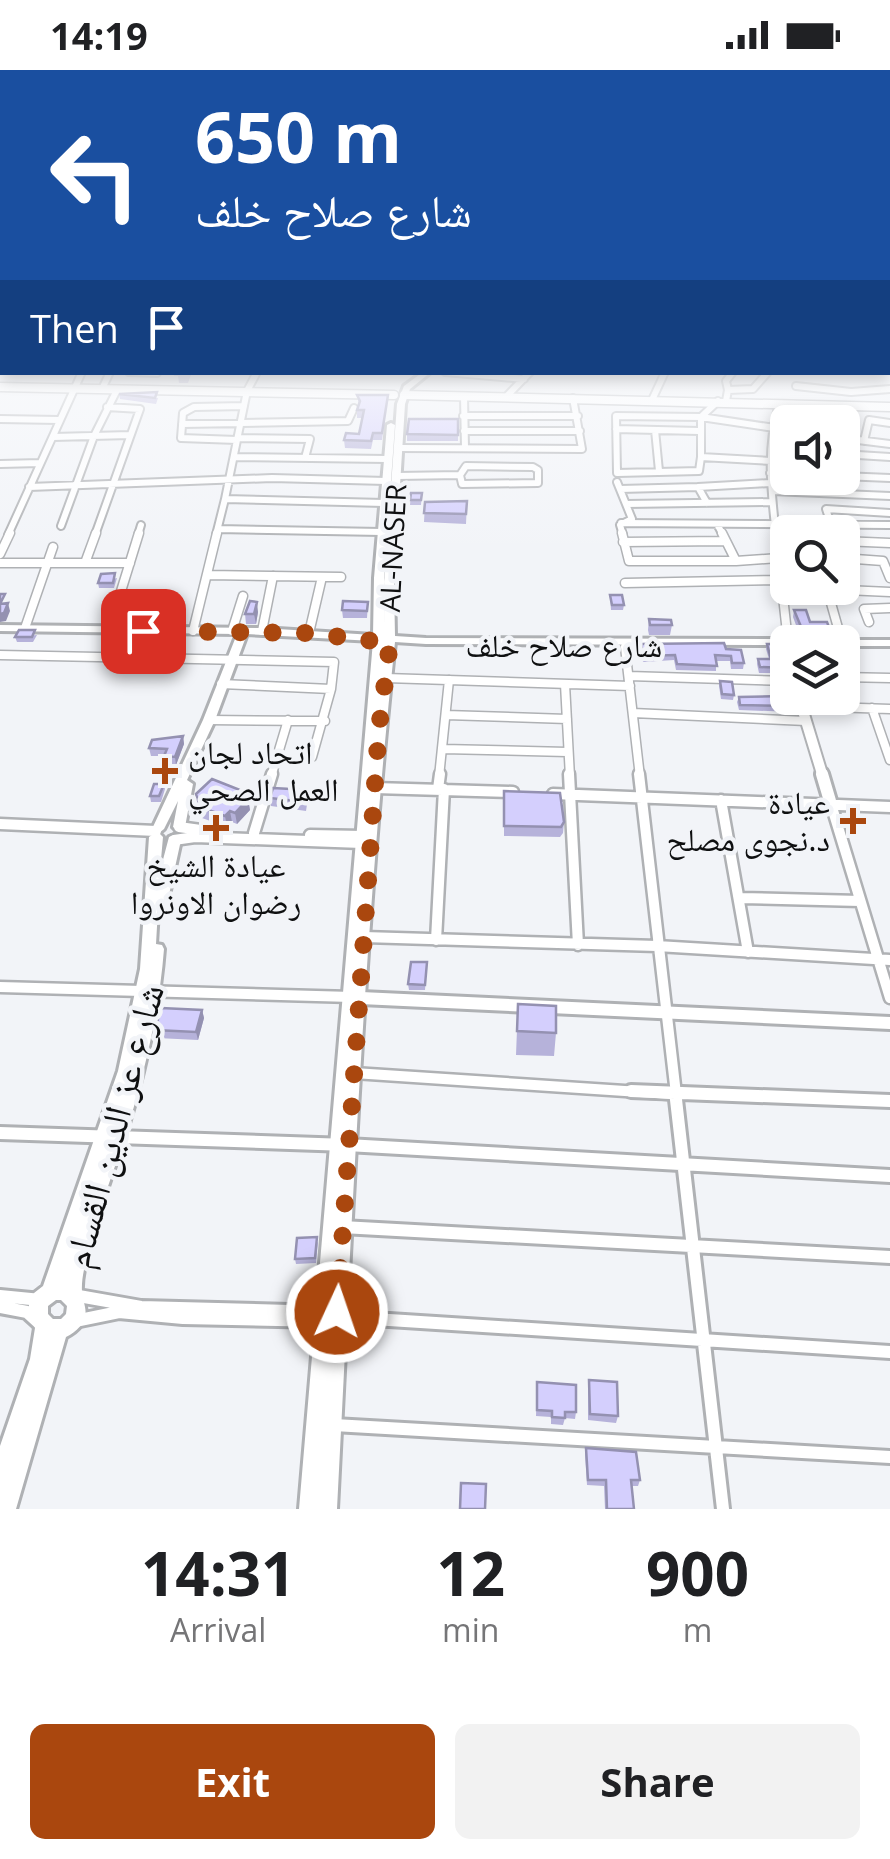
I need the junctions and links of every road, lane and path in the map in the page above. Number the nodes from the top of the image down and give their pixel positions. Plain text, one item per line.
1 (102, 418) edge
2 (136, 418) edge
3 (184, 418) edge
4 (241, 418) edge
5 (349, 418) edge
6 (395, 418) edge
7 (399, 418) edge
8 (464, 418) edge
9 (578, 418) edge
10 (616, 418) edge
11 (701, 418) edge
12 (714, 418) edge
13 (0, 419) edge
14 (60, 420) joint
15 (240, 422) junction
16 (182, 424) junction
17 (890, 424) edge
18 (770, 428) edge
19 (616, 429) junction
20 (655, 430) junction
21 (464, 431) junction
22 (700, 431) junction
23 (580, 432) junction
24 (130, 435) junction
25 (94, 436) junction
26 (52, 437) junction
27 (237, 439) junction
28 (860, 440) edge
29 (864, 441) junction
30 (890, 444) edge
31 (398, 448) junction
32 (465, 448) junction
33 (860, 454) edge
34 (890, 456) edge
35 (236, 457) junction
36 (701, 457) junction
37 (305, 458) junction
38 (387, 459) junction
39 (770, 460) edge
40 (0, 464) edge
41 (40, 464) junction
42 (659, 472) junction
43 (460, 475) junction
44 (397, 476) junction
45 (860, 476) edge
46 (890, 478) edge
47 (230, 480) junction
48 (386, 481) junction
49 (112, 485) junction
50 (76, 486) junction
51 (698, 486) junction
52 (770, 487) edge
53 (29, 488) junction
54 (860, 494) edge
55 (772, 495) edge
56 (890, 496) edge
57 (225, 500) junction
58 (706, 502) junction
59 (772, 502) junction
60 (384, 503) junction
61 (626, 504) junction
62 (890, 513) edge
63 (773, 515) edge
64 (828, 515) edge
65 (621, 523) junction
66 (770, 523) edge
67 (717, 524) junction
68 (860, 525) edge
69 (61, 526) dead end
70 (141, 526) dead end
71 (890, 526) edge
72 (218, 529) junction
73 (382, 532) junction
74 (724, 540) junction
75 (860, 541) edge
76 (623, 542) junction
77 (890, 542) edge
78 (53, 547) dead end
79 (0, 554) edge
80 (770, 558) edge
81 (860, 559) edge
82 (736, 561) junction
83 (85, 563) junction
84 (130, 563) junction
85 (0, 564) edge
86 (47, 564) junction
87 (208, 575) junction
88 (274, 576) junction
89 (322, 577) junction
90 (341, 577) dead end
91 (890, 578) edge
92 (625, 583) dead end
93 (770, 584) edge
94 (860, 591) edge
95 (890, 592) edge
96 (243, 596) dead end
97 (890, 608) edge
98 (868, 622) dead end
99 (0, 628) edge
100 (24, 628) junction
101 (109, 630) junction
102 (143, 631) junction
103 (237, 631) junction
104 (262, 631) junction
105 (193, 632) junction
106 (309, 633) junction
107 (384, 639) junction
108 (770, 644) edge
109 (770, 644) edge
110 (860, 644) edge
111 (890, 644) edge
112 (624, 646) junction
113 (0, 654) edge
114 (134, 658) junction
115 (230, 659) junction
116 (860, 677) edge
117 (386, 678) junction
118 (890, 678) edge
119 (449, 680) junction
120 (630, 681) junction
121 (770, 681) edge
122 (221, 684) junction
123 (564, 684) junction
124 (330, 689) junction
125 (860, 707) edge
126 (872, 708) junction
127 (890, 709) edge
128 (634, 714) junction
129 (446, 715) junction
130 (804, 715) edge
131 (567, 719) junction
132 (210, 720) junction
133 (288, 720) junction
134 (325, 720) junction
135 (806, 721) junction
136 (443, 749) junction
137 (567, 752) junction
138 (192, 757) junction
139 (312, 757) dead end
140 (890, 760) edge
141 (375, 788) junction
142 (441, 789) junction
143 (570, 795) junction
144 (642, 798) junction
145 (721, 800) junction
146 (831, 803) junction
147 (890, 807) edge
148 (0, 824) edge
149 (156, 832) junction
150 (254, 833) junction
151 (176, 834) junction
152 (362, 840) junction
153 (741, 898) junction
154 (860, 901) junction
155 (364, 936) junction
156 (436, 940) junction
157 (578, 945) junction
158 (656, 946) junction
159 (748, 952) junction
160 (884, 960) edge
161 (0, 987) edge
162 (149, 990) junction
163 (355, 997) junction
164 (890, 998) edge
165 (664, 1013) junction
166 (890, 1023) edge
167 (354, 1074) junction
168 (674, 1094) junction
169 (890, 1101) edge
170 (0, 1133) edge
171 (110, 1138) junction
172 (342, 1145) junction
173 (682, 1165) junction
174 (890, 1176) edge
175 (342, 1227) junction
176 (692, 1249) junction
177 (890, 1256) edge
178 (72, 1295) junction
179 (0, 1296) edge
180 (46, 1298) junction
181 (0, 1307) edge
182 (330, 1316) junction
183 (358, 1318) joint
184 (53, 1326) junction
185 (703, 1339) junction
186 (890, 1352) edge
187 (332, 1425) junction
188 (719, 1446) junction
189 (890, 1457) edge
190 (0, 1476) edge
191 (3, 1508) edge
192 (17, 1509) edge
193 (310, 1509) edge
194 (326, 1509) edge
195 (723, 1509) edge

1 - 25 street
2 - 24 street
3 - 16 street
4 - 15 street
5 - 15 street
6 - 38 main road
7 - 31 main road, AL-NASER
8 - 21 street
9 - 23 street
10 - 19 street
11 - 22 street
12 - 18 street
13 - 14 street
14 - 26 street
15 - 16 street
15 - 27 street
16 - 27 street
17 - 29 street
19 - 20 street
19 - 42 street
20 - 22 street
20 - 42 street
21 - 23 street
21 - 32 street
22 - 36 street
23 - 32 street
24 - 25 street
24 - 49 street
25 - 26 street
25 - 50 street
26 - 41 street
27 - 35 street
27 - 37 street
28 - 29 street
29 - 30 street
31 - 32 street
31 - 44 main road, AL-NASER
33 - 34 street
35 - 37 street
35 - 47 street
36 - 39 street
36 - 42 street
37 - 38 street
38 - 48 main road
40 - 41 street
41 - 53 street
43 - 43 street
43 - 44 street
44 - 107 main road, AL-NASER
45 - 46 street
47 - 48 street
47 - 49 street
47 - 57 street
48 - 60 main road
49 - 50 street
49 - 83 street
50 - 53 street
50 - 69 street
51 - 52 street
51 - 58 street
51 - 61 street
53 - 79 street
54 - 56 street
55 - 59 street
57 - 60 street
57 - 72 street
58 - 59 street
58 - 61 street
59 - 63 street
60 - 73 main road
61 - 65 street
62 - 64 street
65 - 67 street
65 - 76 street
66 - 67 street
67 - 74 street
68 - 71 street
70 - 84 street
72 - 73 street
72 - 87 street
73 - 107 main road
74 - 76 street
74 - 82 street
75 - 77 street
76 - 82 street
78 - 86 street
80 - 82 street
81 - 91 street
83 - 84 street
83 - 86 street
84 - 101 street
85 - 86 street
86 - 100 street
87 - 88 street
87 - 105 street
88 - 89 street
88 - 104 street
89 - 90 street
89 - 106 street
92 - 93 street
94 - 95 street
96 - 103 street
97 - 98 street
99 - 100 main road, شارع صلاح خلف
100 - 101 main road, شارع صلاح خلف
101 - 102 main road, شارع صلاح خلف
102 - 105 main road, شارع صلاح خلف
102 - 114 street
103 - 104 main road, شارع صلاح خلف
103 - 105 main road, شارع صلاح خلف
103 - 115 main road, شارع عز الدين القسام
104 - 106 main road, شارع صلاح خلف
106 - 107 main road, شارع صلاح خلف
107 - 108 main road, شارع صلاح خلف
107 - 112 main road, شارع صلاح خلف
107 - 117 main road
107 - 152 main road
109 - 112 main road, شارع صلاح خلف
110 - 111 main road
112 - 120 street
113 - 114 street
114 - 115 street
115 - 122 main road, شارع عز الدين القسام
115 - 124 street
116 - 118 street
117 - 119 street
117 - 141 main road
119 - 123 street
119 - 129 street
120 - 121 street
120 - 123 street
120 - 128 street
122 - 124 street
122 - 132 main road, شارع عز الدين القسام
123 - 131 street
124 - 134 street
125 - 126 street
126 - 127 street
126 - 140 street
128 - 135 street
128 - 144 street
129 - 131 street
129 - 136 street
130 - 135 street
131 - 137 street
132 - 133 street
132 - 138 main road, شارع عز الدين القسام
133 - 134 street
133 - 150 street
134 - 139 street
135 - 146 street
136 - 137 street
136 - 142 street
137 - 143 street
138 - 149 main road, شارع عز الدين القسام
138 - 151 main road, شارع عز الدين القسام
141 - 142 street
141 - 155 main road
142 - 143 street
142 - 156 street
143 - 144 street
143 - 157 street
144 - 145 street
144 - 158 street
145 - 146 street
145 - 153 street
146 - 147 street
146 - 154 street
148 - 149 street
149 - 151 main road
149 - 162 main road, شارع عز الدين القسام
150 - 151 street
150 - 152 street
151 - 152 street
151 - 162 main road, شارع عز الدين القسام
152 - 163 main road
153 - 154 street
153 - 159 street
154 - 160 street
155 - 156 street
155 - 163 main road
156 - 157 street
157 - 158 street
158 - 159 street
158 - 165 street
159 - 160 street
160 - 164 street
161 - 162 street
162 - 163 street
162 - 171 main road, شارع عز الدين القسام
163 - 165 street
163 - 167 main road
163 - 172 main road
165 - 166 street
165 - 168 street
167 - 168 street
167 - 172 main road
168 - 169 street
168 - 173 street
170 - 171 street
171 - 172 street
171 - 178 main road, شارع عز الدين القسام
171 - 180 main road, شارع عز الدين القسام
172 - 173 street
172 - 175 main road
172 - 182 main road
173 - 174 street
173 - 176 street
175 - 176 street
175 - 182 main road
176 - 177 street
176 - 185 street
178 - 180 main road, شارع عز الدين القسام
178 - 182 street
178 - 184 main road, شارع عز الدين القسام
179 - 180 street
180 - 184 main road, شارع عز الدين القسام
181 - 184 street
182 - 183 street
182 - 184 street
182 - 187 main road
182 - 193 main road
183 - 185 street
184 - 190 main road
184 - 191 main road, شارع عز الدين القسام
185 - 186 street
185 - 188 street
187 - 188 street
187 - 194 main road
188 - 189 street
188 - 195 street
191 - 192 street

